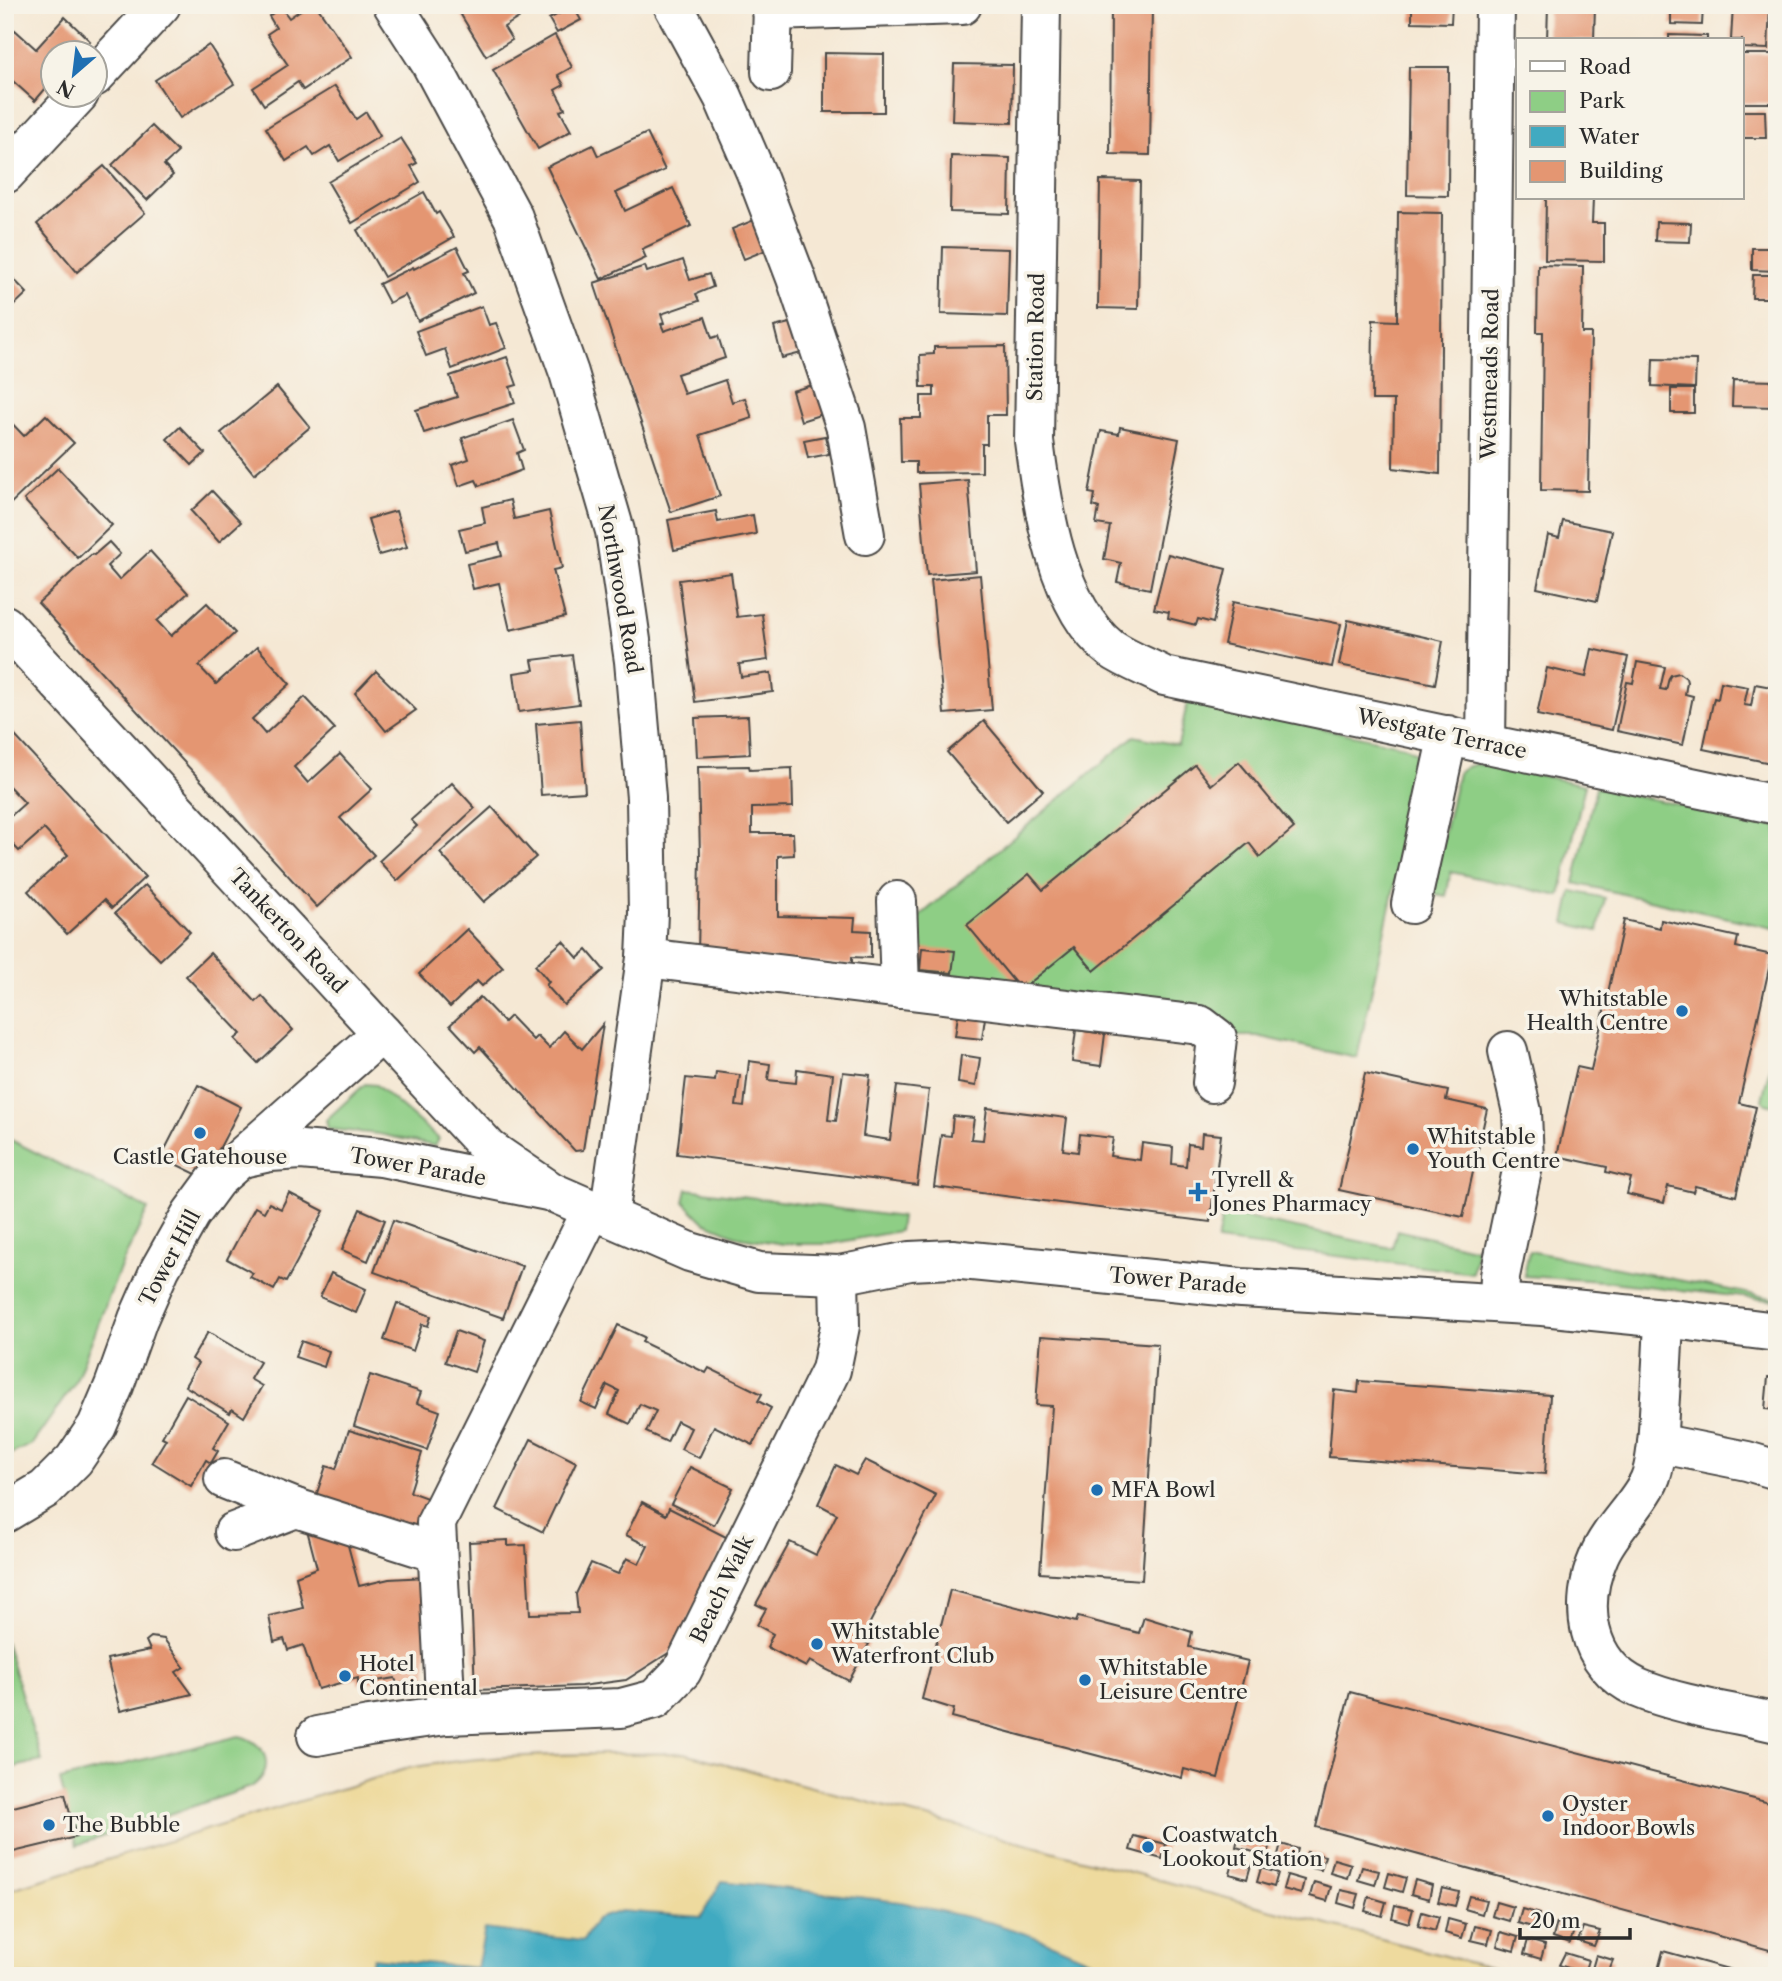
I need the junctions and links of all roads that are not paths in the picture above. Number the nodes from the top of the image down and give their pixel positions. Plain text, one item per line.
1 (160, 5) edge
2 (393, 5) edge
3 (673, 5) edge
4 (962, 5) edge
5 (1041, 5) edge
6 (1495, 5) edge
7 (772, 8) edge
8 (108, 62) edge
9 (771, 72) dead end
10 (66, 108) edge
11 (5, 174) edge
12 (865, 535) dead end
13 (5, 625) edge
14 (1112, 649) joint
15 (1448, 735) junction
16 (1486, 744) junction
17 (1777, 805) edge
18 (897, 901) dead end
19 (1411, 904) dead end
20 (646, 958) junction
21 (900, 989) junction
22 (383, 1032) junction
23 (1508, 1051) dead end
24 (1212, 1083) dead end
25 (242, 1158) junction
26 (552, 1192) junction
27 (600, 1213) junction
28 (839, 1275) junction
29 (1499, 1303) junction
30 (1664, 1318) junction
31 (1777, 1332) edge
32 (1657, 1443) junction
33 (1777, 1470) edge
34 (224, 1479) dead end
35 (296, 1508) junction
36 (5, 1513) edge
37 (234, 1532) dead end
38 (437, 1553) junction
39 (446, 1715) junction
40 (1777, 1723) edge
41 (317, 1736) dead end

1 - 8 street
2 - 20 street, Northwood Road
3 - 12 street
4 - 7 street
5 - 14 street, Station Road
6 - 16 street, Westmeads Road
7 - 9 street
10 - 11 street
13 - 22 street, Tankerton Road
14 - 15 street, Westgate Terrace
15 - 16 street, Westgate Terrace
15 - 19 street
16 - 17 street, Westgate Terrace
18 - 21 street
20 - 21 street
20 - 27 street, Northwood Road
21 - 24 street
22 - 25 street, Tower Hill
22 - 26 street, Tankerton Road
23 - 29 street
25 - 26 street, Tower Parade
25 - 36 street, Tower Hill
26 - 27 street, Tankerton Road
27 - 28 street, Tower Parade
27 - 38 street
28 - 29 street, Tower Parade
28 - 39 street, Beach Walk
29 - 30 street, Tower Parade
30 - 31 street, Tower Parade
30 - 32 street
32 - 33 street
32 - 40 street
34 - 35 street
35 - 37 street
35 - 38 street
38 - 39 street
39 - 41 street, Beach Walk

